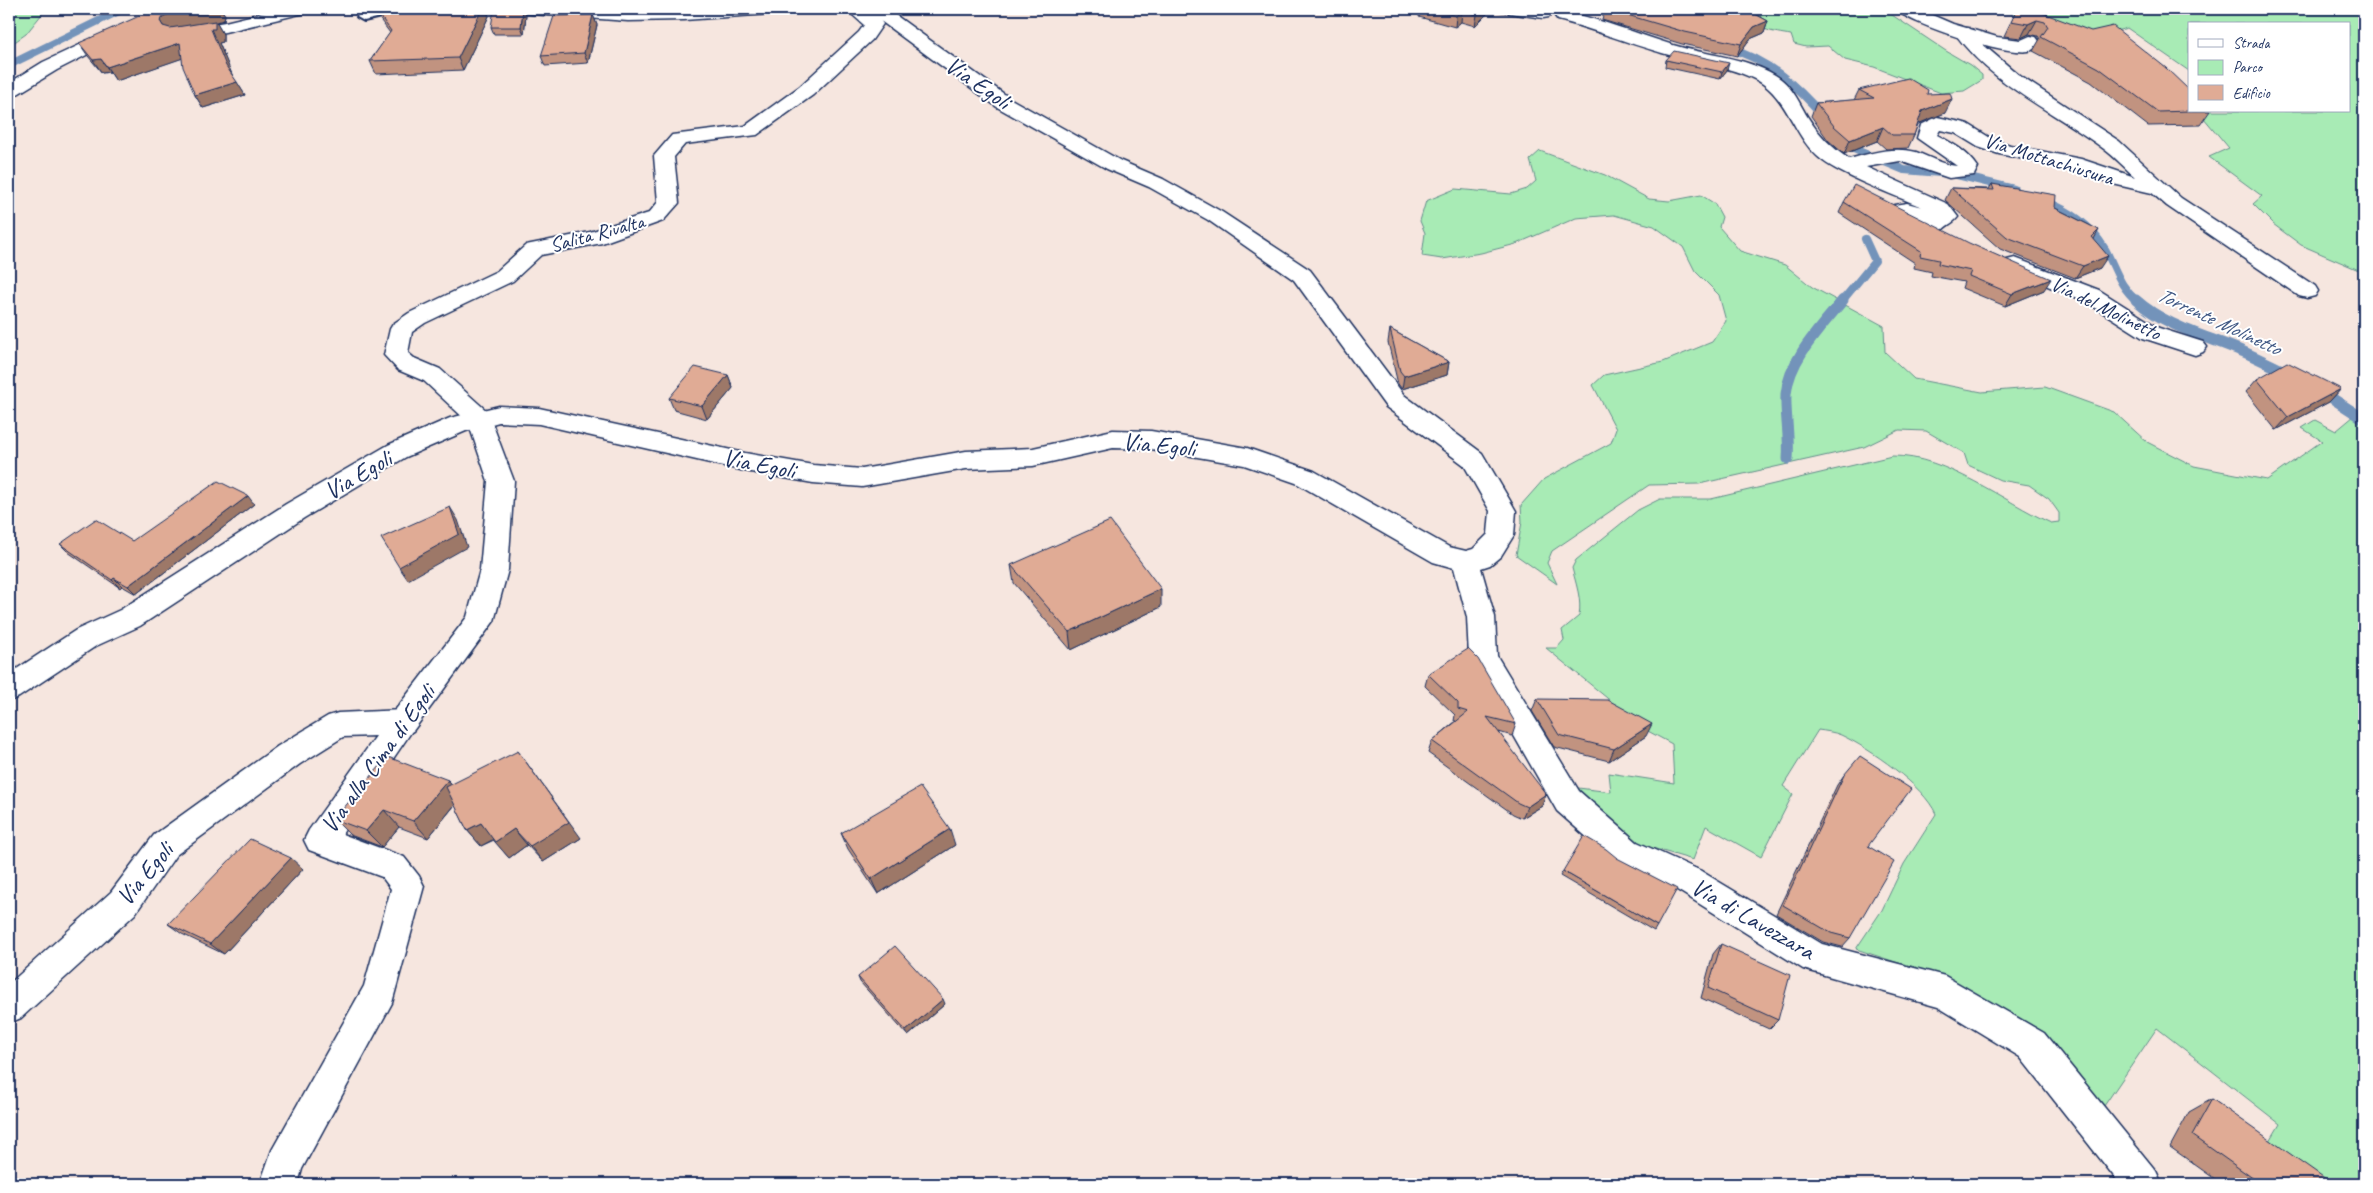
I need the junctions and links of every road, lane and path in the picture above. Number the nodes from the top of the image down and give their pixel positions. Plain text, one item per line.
1 (298, 9) edge
2 (397, 9) edge
3 (532, 9) edge
4 (770, 9) edge
5 (854, 9) edge
6 (860, 9) edge
7 (1515, 9) edge
8 (1905, 9) edge
9 (1542, 13) dead end
10 (1564, 16) dead end
11 (364, 17) dead end
12 (129, 28) edge
13 (1963, 32) junction
14 (179, 34) edge
15 (2030, 41) edge
16 (9, 91) edge
17 (1846, 166) junction
18 (2158, 188) junction
19 (1950, 236) edge
20 (1998, 259) edge
21 (2307, 291) dead end
22 (2195, 348) dead end
23 (479, 418) junction
24 (1466, 561) junction
25 (9, 690) edge
26 (403, 722) junction
27 (9, 1006) edge
28 (279, 1184) edge
29 (2143, 1184) edge

1 - 14 street
2 - 11 lane
3 - 4 street
5 - 23 street, Salita Rivalta
6 - 24 street, Via Egoli
7 - 9 street
8 - 13 street, Via Mottachiusura
10 - 17 street
12 - 16 street
13 - 15 street, Via Mottachiusura
13 - 18 street, Via Mottachiusura
17 - 18 street, Via Mottachiusura
17 - 19 street
18 - 21 street, Via Mottachiusura
20 - 22 street, Via del Molinetto
23 - 24 street, Via Egoli
23 - 25 street, Via Egoli
23 - 26 street, Via alla Cima di Egoli
24 - 29 street, Via di Lavezzara
26 - 27 street, Via Egoli
26 - 28 street, Via alla Cima di Egoli

